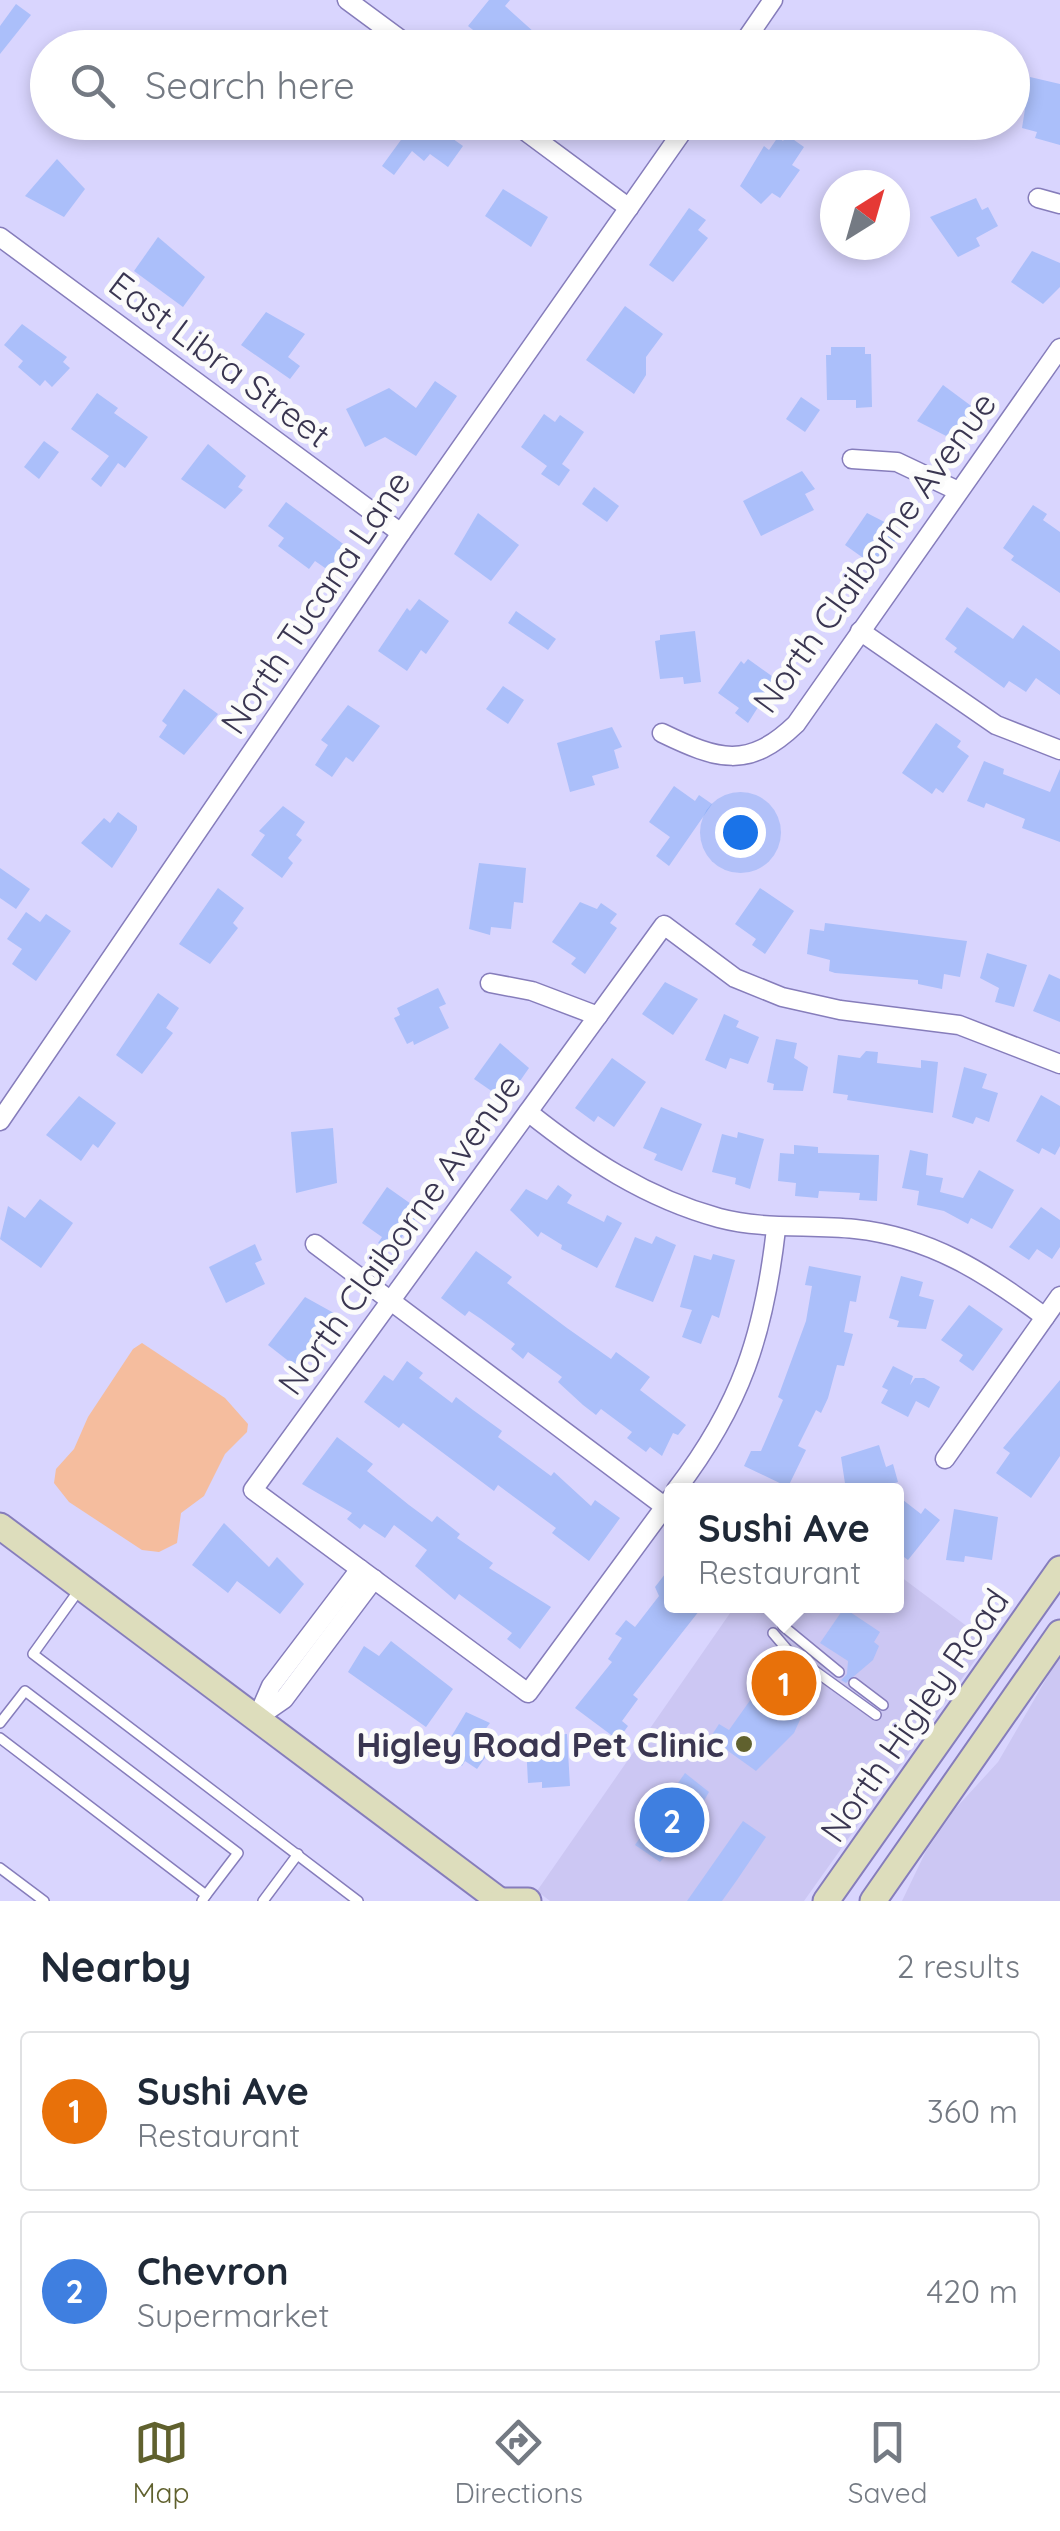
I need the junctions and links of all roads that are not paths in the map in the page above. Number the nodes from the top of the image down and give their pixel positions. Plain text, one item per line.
1 (347, 0) edge
2 (773, 0) edge
3 (388, 30) edge
4 (752, 30) edge
5 (537, 140) edge
6 (676, 140) edge
7 (1038, 198) dead end
8 (1060, 204) edge
9 (630, 208) junction
10 (0, 236) edge
11 (1060, 348) edge
12 (852, 460) dead end
13 (956, 490) junction
14 (401, 533) junction
15 (860, 631) junction
16 (662, 733) dead end
17 (1060, 750) edge
18 (490, 984) dead end
19 (598, 1016) junction
20 (1060, 1064) edge
21 (528, 1112) junction
22 (0, 1122) edge
23 (776, 1229) junction
24 (315, 1244) dead end
25 (1060, 1296) edge
26 (390, 1301) junction
27 (1045, 1317) junction
28 (945, 1460) dead end
29 (681, 1483) edge
30 (664, 1499) edge
31 (664, 1507) edge
32 (0, 1526) edge
33 (1060, 1569) edge
34 (367, 1574) junction
35 (82, 1586) junction
36 (783, 1626) dead end
37 (1060, 1632) edge
38 (773, 1633) dead end
39 (992, 1667) junction
40 (839, 1672) dead end
41 (854, 1683) dead end
42 (1022, 1687) junction
43 (883, 1704) dead end
44 (876, 1715) dead end
45 (258, 1717) junction
46 (0, 1723) edge
47 (0, 1738) edge
48 (298, 1854) junction
49 (0, 1868) edge
50 (204, 1898) edge
51 (44, 1901) edge
52 (263, 1901) edge
53 (358, 1901) edge
54 (500, 1901) edge
55 (528, 1901) edge
56 (826, 1901) edge
57 (873, 1901) edge

1 - 3 street
2 - 4 street
5 - 9 street
6 - 9 street, North Tucana Lane
7 - 8 street
9 - 14 street, North Tucana Lane
10 - 14 street, East Libra Street
11 - 13 street, North Claiborne Avenue
12 - 13 street
13 - 15 street, North Claiborne Avenue
14 - 22 street, North Tucana Lane
15 - 16 street, North Claiborne Avenue
15 - 17 street
18 - 19 street
19 - 20 street, North Claiborne Avenue
19 - 21 street, North Claiborne Avenue
21 - 23 street
21 - 26 street, North Claiborne Avenue
23 - 27 street
23 - 29 street
24 - 26 street
25 - 27 street
26 - 30 street
26 - 34 street, North Claiborne Avenue
27 - 28 street
31 - 34 street
32 - 35 main road
33 - 39 main road, North Higley Road
34 - 45 street
35 - 45 main road
35 - 48 lane
36 - 40 lane
37 - 42 main road, North Higley Road
38 - 44 lane
39 - 42 main road
39 - 56 main road, North Higley Road
41 - 43 lane
42 - 57 main road, North Higley Road
45 - 54 main road
46 - 50 lane
47 - 50 lane
48 - 52 lane
48 - 53 lane
49 - 51 lane
54 - 55 main road

